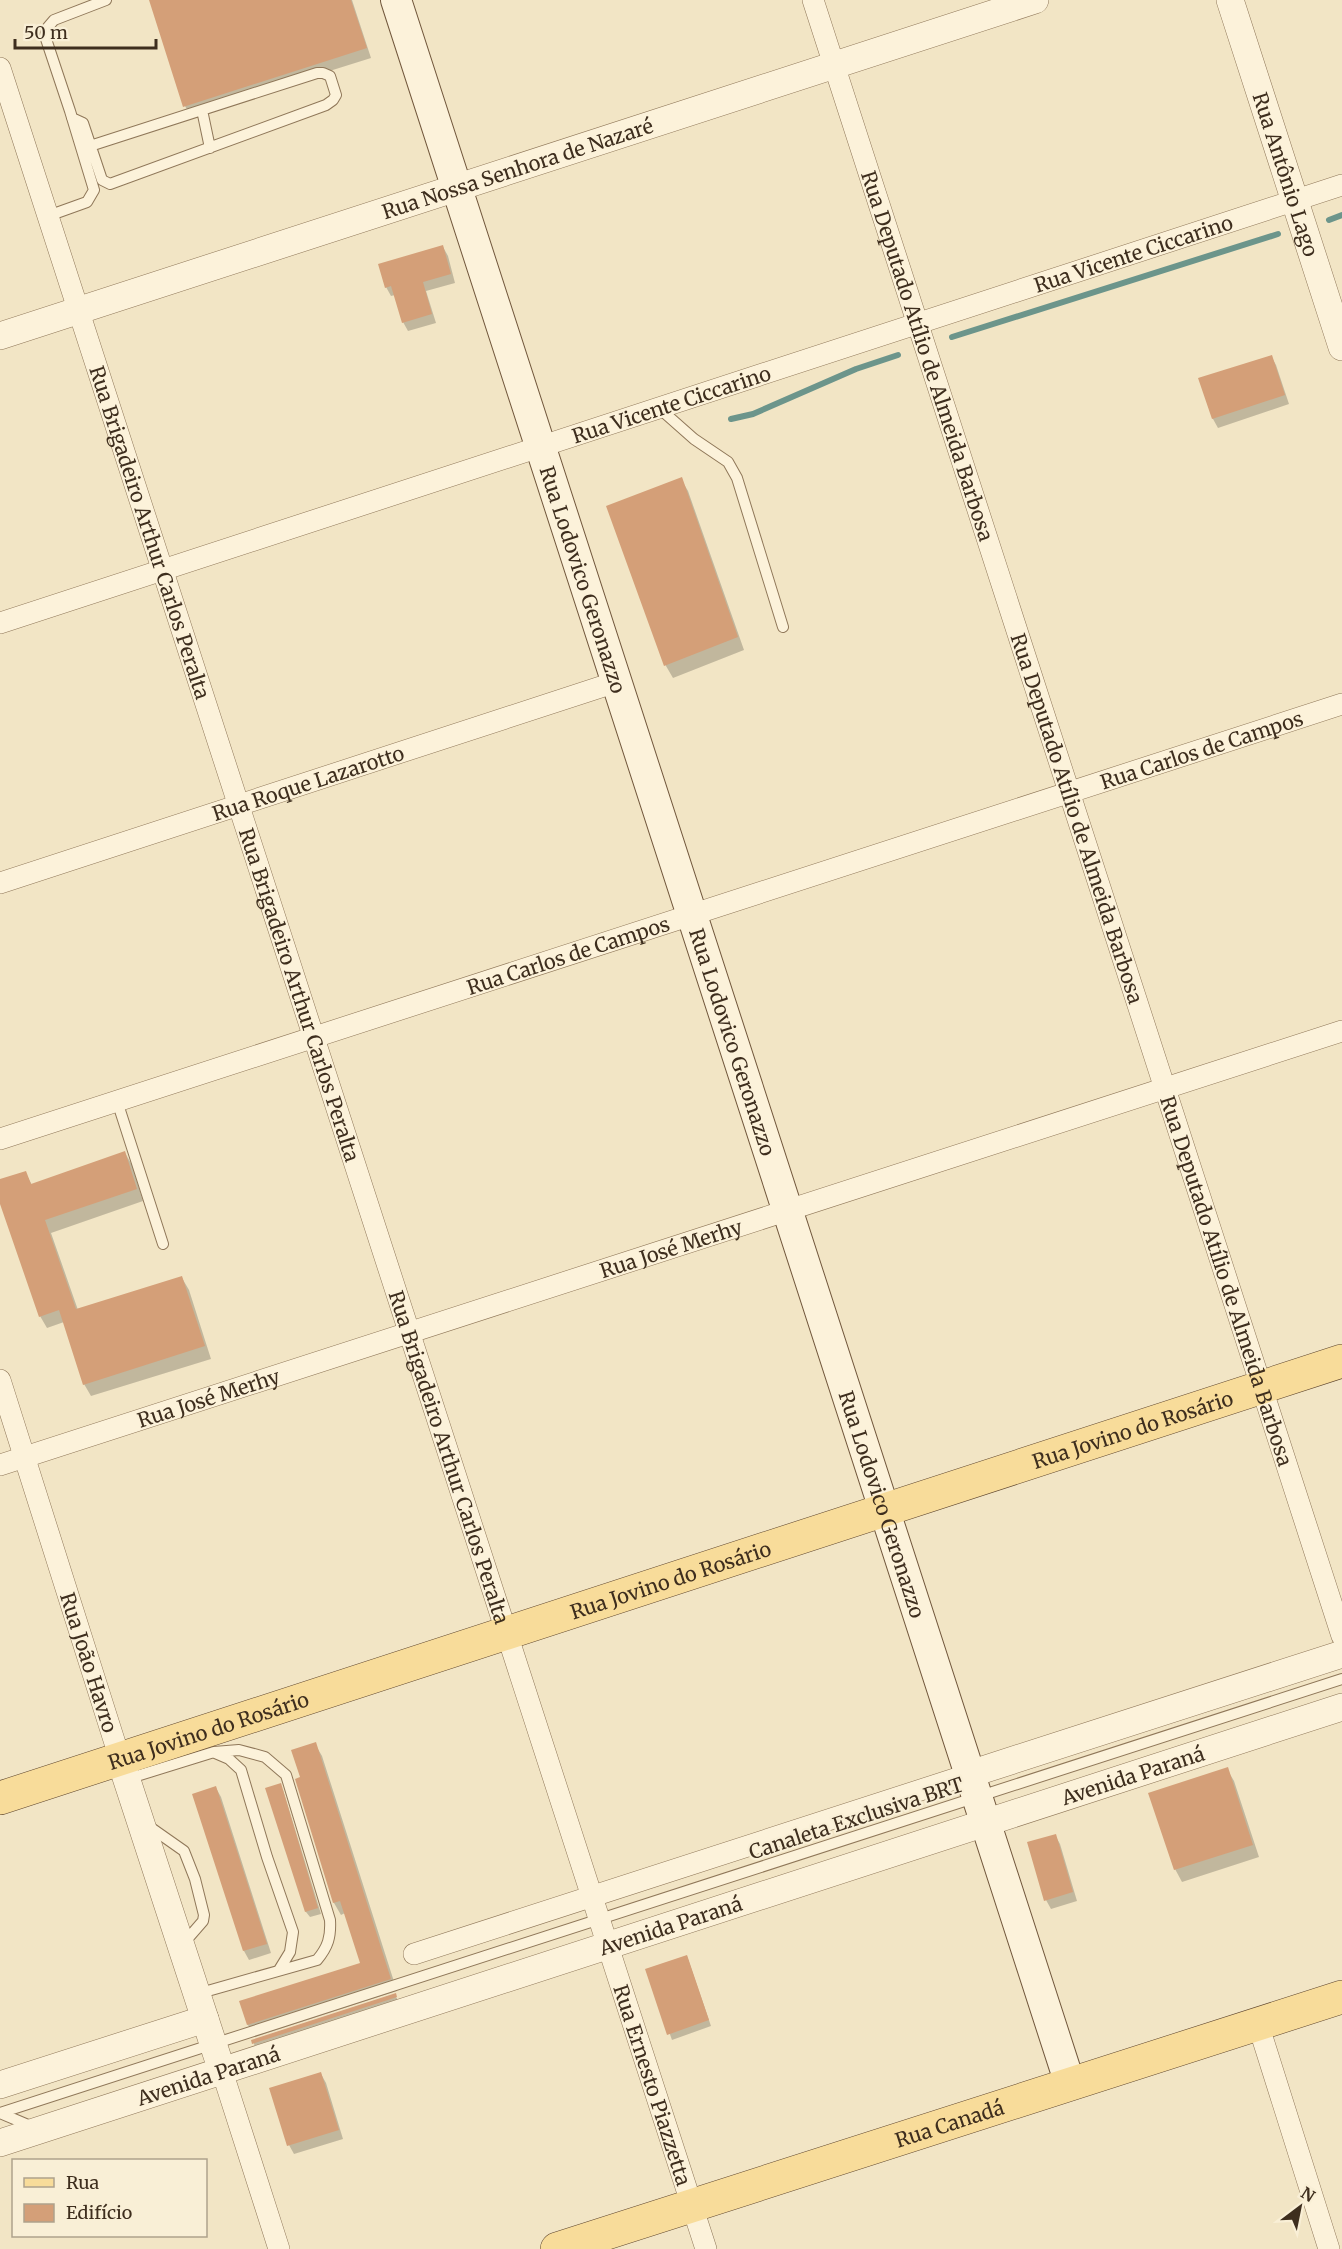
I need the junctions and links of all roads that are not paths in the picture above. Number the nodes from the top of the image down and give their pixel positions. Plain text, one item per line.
1 (106, 0) edge
2 (396, 0) edge
3 (813, 0) edge
4 (1035, 0) edge
5 (1230, 0) edge
6 (834, 65) junction
7 (0, 68) edge
8 (201, 110) junction
9 (72, 118) junction
10 (90, 146) junction
11 (210, 148) junction
12 (1342, 185) edge
13 (456, 188) junction
14 (1295, 201) junction
15 (48, 216) junction
16 (79, 311) junction
17 (917, 324) junction
18 (0, 336) edge
19 (1342, 347) edge
20 (658, 408) junction
21 (540, 447) junction
22 (163, 570) junction
23 (0, 623) edge
24 (783, 627) dead end
25 (616, 682) junction
26 (1342, 704) edge
27 (1069, 792) junction
28 (239, 805) junction
29 (0, 883) edge
30 (692, 915) junction
31 (1342, 1031) edge
32 (314, 1037) junction
33 (1165, 1088) junction
34 (117, 1101) junction
35 (0, 1139) edge
36 (788, 1211) junction
37 (164, 1244) dead end
38 (410, 1333) junction
39 (1342, 1361) edge
40 (0, 1380) edge
41 (1262, 1387) junction
42 (26, 1457) junction
43 (0, 1466) edge
44 (884, 1510) junction
45 (507, 1633) junction
46 (1342, 1636) edge
47 (1342, 1654) edge
48 (1342, 1680) edge
49 (1342, 1707) edge
50 (214, 1752) junction
51 (124, 1769) junction
52 (0, 1798) edge
53 (978, 1798) junction
54 (592, 1897) junction
55 (599, 1920) junction
56 (608, 1946) junction
57 (414, 1954) dead end
58 (279, 1970) junction
59 (1342, 1997) edge
60 (201, 2007) junction
61 (1258, 2024) junction
62 (213, 2045) junction
63 (222, 2071) junction
64 (1070, 2084) junction
65 (0, 2085) edge
66 (0, 2113) edge
67 (40, 2130) junction
68 (0, 2143) edge
69 (692, 2206) junction
70 (279, 2249) edge
71 (557, 2249) edge
72 (706, 2249) edge
73 (1329, 2249) edge

1 - 9 lane
2 - 13 main road, Rua Lodovico Geronazzo
3 - 6 street, Rua Deputado Atílio de Almeida Barbosa
4 - 6 street, Rua Nossa Senhora de Nazaré
5 - 14 street, Rua Antônio Lago
6 - 13 street, Rua Nossa Senhora de Nazaré
6 - 17 street, Rua Deputado Atílio de Almeida Barbosa
7 - 15 street, Rua Brigadeiro Arthur Carlos Peralta
8 - 10 lane
8 - 11 lane
8 - 11 lane
9 - 10 lane
9 - 15 lane
10 - 11 lane
12 - 14 street, Rua Vicente Ciccarino
13 - 16 street, Rua Nossa Senhora de Nazaré
13 - 21 main road, Rua Lodovico Geronazzo
14 - 17 street, Rua Vicente Ciccarino
14 - 19 street, Rua Antônio Lago
15 - 16 street, Rua Brigadeiro Arthur Carlos Peralta
16 - 18 street, Rua Nossa Senhora de Nazaré
16 - 22 street, Rua Brigadeiro Arthur Carlos Peralta
17 - 20 street, Rua Vicente Ciccarino
17 - 27 street, Rua Deputado Atílio de Almeida Barbosa
20 - 21 street, Rua Vicente Ciccarino
20 - 24 lane
21 - 22 street, Rua Vicente Ciccarino
21 - 25 main road, Rua Lodovico Geronazzo
22 - 23 street, Rua Vicente Ciccarino
22 - 28 street, Rua Brigadeiro Arthur Carlos Peralta
25 - 28 street, Rua Roque Lazarotto
25 - 30 main road, Rua Lodovico Geronazzo
26 - 27 street, Rua Carlos de Campos
27 - 30 street, Rua Carlos de Campos
27 - 33 street, Rua Deputado Atílio de Almeida Barbosa
28 - 29 street, Rua Roque Lazarotto
28 - 32 street, Rua Brigadeiro Arthur Carlos Peralta
30 - 32 street, Rua Carlos de Campos
30 - 36 main road, Rua Lodovico Geronazzo
31 - 33 street, Rua José Merhy
32 - 34 street, Rua Carlos de Campos
32 - 38 street, Rua Brigadeiro Arthur Carlos Peralta
33 - 36 street, Rua José Merhy
33 - 41 street, Rua Deputado Atílio de Almeida Barbosa
34 - 35 street, Rua Carlos de Campos
34 - 37 lane
36 - 38 street, Rua José Merhy
36 - 44 main road, Rua Lodovico Geronazzo
38 - 42 street, Rua José Merhy
38 - 45 street, Rua Brigadeiro Arthur Carlos Peralta
39 - 41 main road, Rua Jovino do Rosário
40 - 42 street, Rua João Havro
41 - 44 main road, Rua Jovino do Rosário
41 - 46 street, Rua Deputado Atílio de Almeida Barbosa
42 - 43 street, Rua José Merhy
42 - 51 street, Rua João Havro
44 - 45 main road, Rua Jovino do Rosário
44 - 53 main road, Rua Lodovico Geronazzo
45 - 51 main road, Rua Jovino do Rosário
45 - 54 street, Rua Brigadeiro Arthur Carlos Peralta
47 - 53 street, Avenida Paraná
48 - 53 lane, Canaleta Exclusiva BRT
49 - 53 street, Avenida Paraná
50 - 51 lane
50 - 58 lane
50 - 58 lane
51 - 52 main road, Rua Jovino do Rosário
51 - 60 street, Rua João Havro
53 - 54 street, Avenida Paraná
53 - 55 lane, Canaleta Exclusiva BRT
53 - 56 street, Avenida Paraná
53 - 64 main road, Rua Lodovico Geronazzo
54 - 55 street, Rua Brigadeiro Arthur Carlos Peralta
54 - 57 street, Avenida Paraná
55 - 56 street, Rua Ernesto Piazzetta
55 - 62 lane, Canaleta Exclusiva BRT
56 - 63 street, Avenida Paraná
56 - 69 street, Rua Ernesto Piazzetta
58 - 60 lane
59 - 61 main road, Rua Canadá
60 - 62 street, Rua João Havro
60 - 65 street
61 - 64 main road, Rua Canadá
61 - 73 street
62 - 63 street, Rua João Havro
62 - 66 lane
63 - 67 street, Avenida Paraná
63 - 70 street
64 - 69 main road, Rua Canadá
66 - 67 lane
67 - 68 street, Avenida Paraná
69 - 71 main road, Rua Canadá
69 - 72 street, Rua Ernesto Piazzetta

